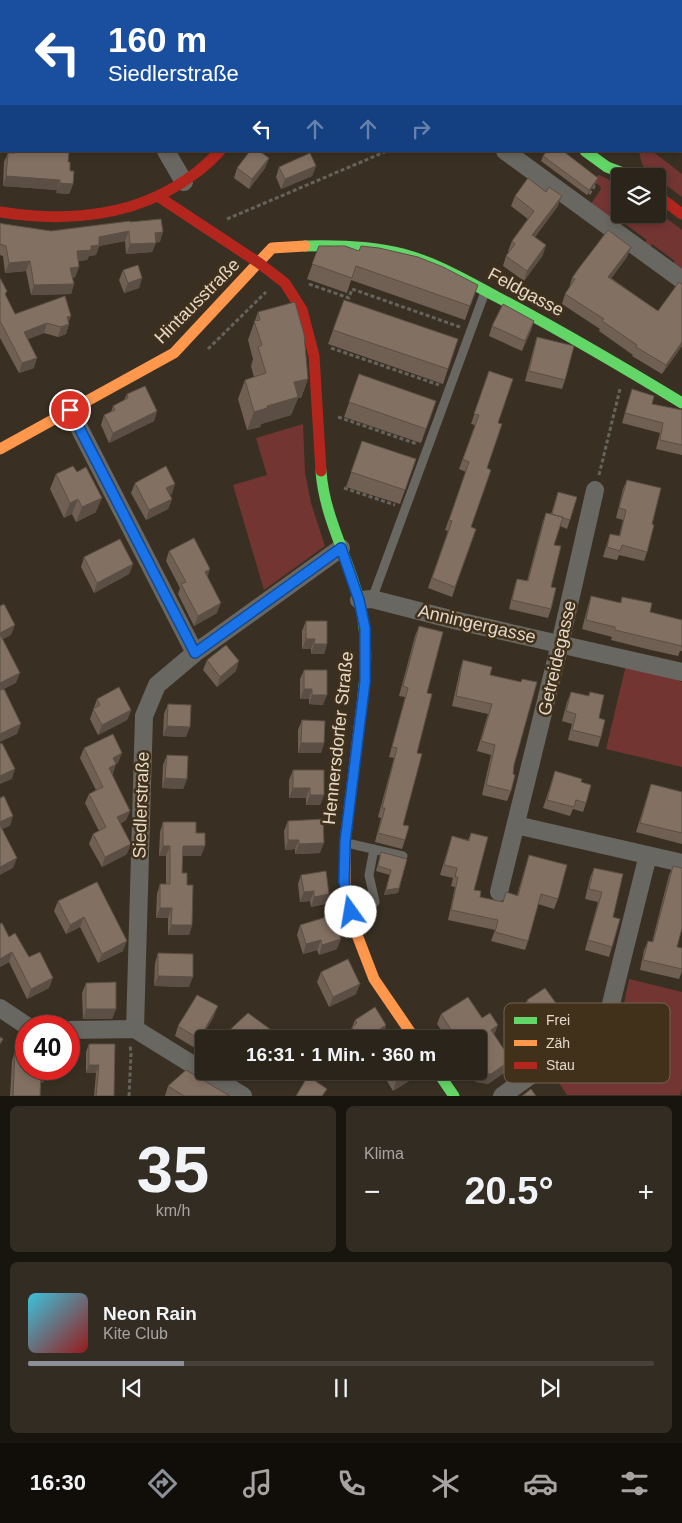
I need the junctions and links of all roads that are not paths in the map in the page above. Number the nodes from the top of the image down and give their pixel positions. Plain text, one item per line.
1 (167, 152) edge
2 (219, 152) edge
3 (506, 152) edge
4 (586, 152) edge
5 (617, 157) dead end
6 (611, 168) edge
7 (624, 168) edge
8 (184, 182) junction
9 (159, 197) junction
10 (666, 202) edge
11 (0, 212) edge
12 (682, 214) edge
13 (259, 263) junction
14 (682, 280) edge
15 (485, 290) junction
16 (682, 403) edge
17 (70, 410) junction
18 (0, 448) edge
19 (595, 490) road end
20 (341, 548) junction
21 (365, 600) junction
22 (560, 644) junction
23 (195, 653) junction
24 (682, 672) edge
25 (516, 825) junction
26 (345, 842) junction
27 (374, 850) junction
28 (648, 855) junction
29 (403, 856) edge
30 (682, 863) edge
31 (499, 892) dead end
32 (375, 902) dead end
33 (611, 1003) edge
34 (0, 1008) edge
35 (15, 1018) edge
36 (409, 1030) edge
37 (80, 1031) edge
38 (132, 1036) junction
39 (443, 1080) edge
40 (520, 1083) edge
41 (243, 1096) edge
42 (454, 1096) edge
43 (502, 1096) edge

1 - 8 street
2 - 8 street
3 - 14 street
4 - 6 street
5 - 7 street
8 - 9 street
9 - 11 street
9 - 13 street
10 - 12 street
13 - 15 street, Feldgasse
13 - 17 street, Hintausstraße
13 - 20 street, Hennersdorfer Straße
15 - 16 street, Feldgasse
15 - 21 lane
17 - 18 street, Hintausstraße
17 - 23 street
19 - 22 street, Getreidegasse
20 - 21 street, Hennersdorfer Straße
20 - 23 street, Siedlerstraße
21 - 22 street, Anningergasse
21 - 26 street, Hennersdorfer Straße
22 - 24 street, Anningergasse
22 - 25 street, Getreidegasse
23 - 38 street, Siedlerstraße
25 - 28 street
25 - 31 street, Getreidegasse
26 - 27 lane
26 - 36 street, Hennersdorfer Straße
27 - 29 lane
27 - 32 lane
28 - 30 street
28 - 33 street
34 - 35 street
37 - 38 street
38 - 41 street
39 - 42 street
40 - 43 street

